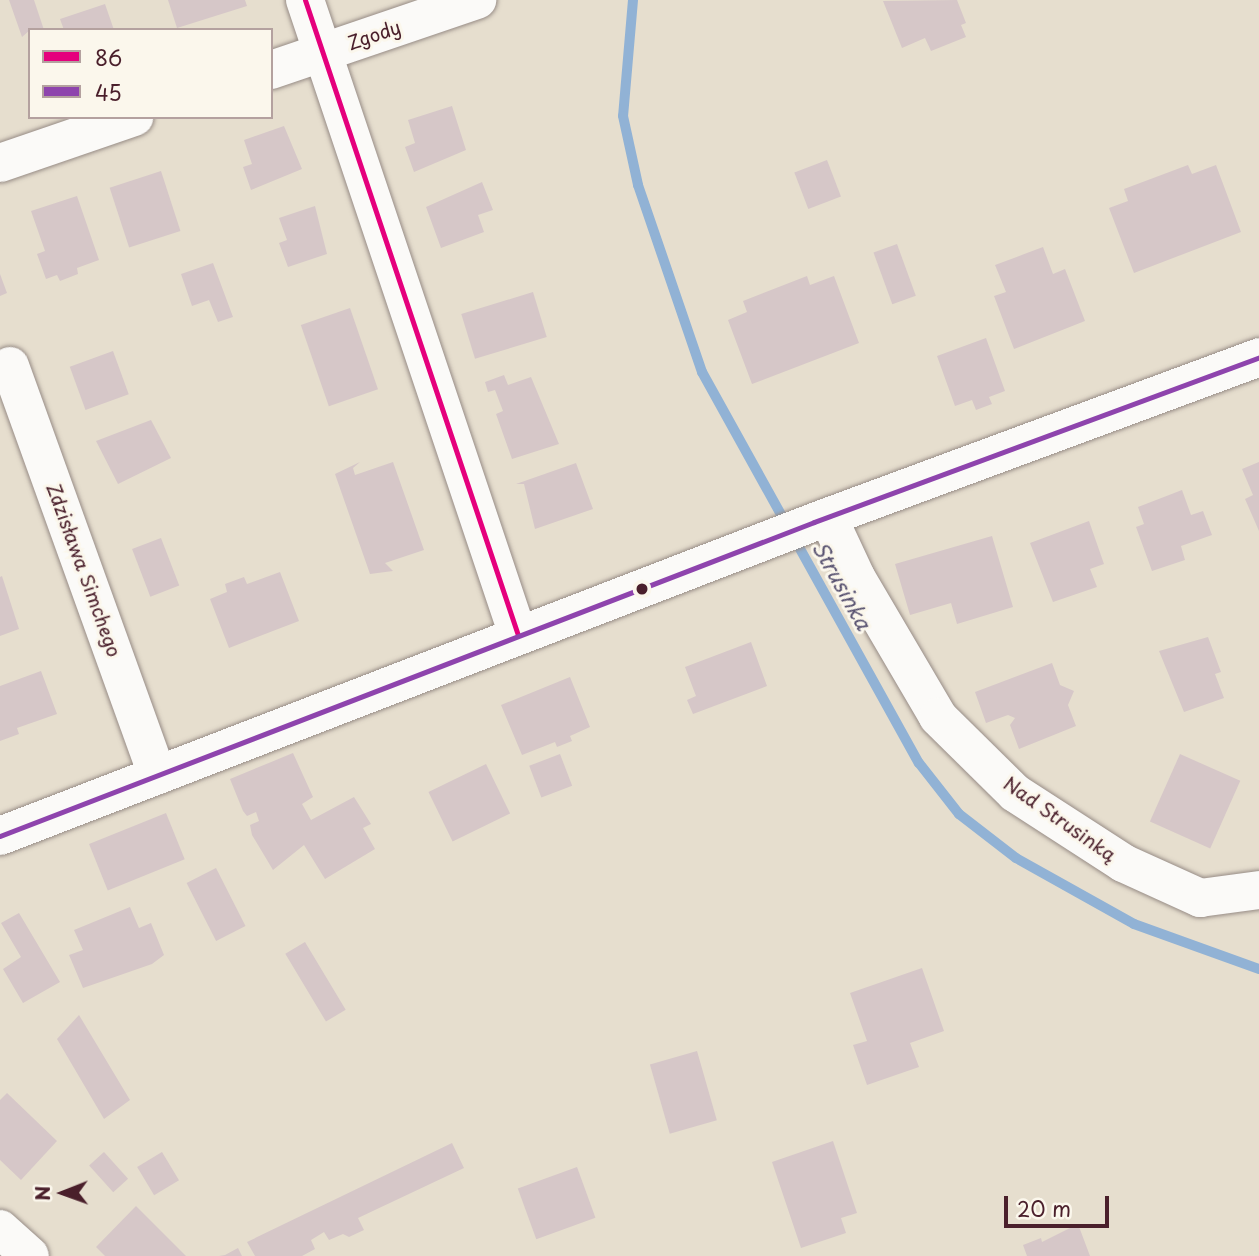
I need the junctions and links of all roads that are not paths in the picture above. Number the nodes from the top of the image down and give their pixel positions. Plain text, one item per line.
1 (305, 0) edge
2 (477, 0) edge
3 (323, 52) junction
4 (273, 69) edge
5 (128, 119) edge
6 (0, 163) edge
7 (1259, 357) edge
8 (10, 366) dead end
9 (821, 519) junction
10 (518, 635) junction
11 (157, 775) junction
12 (0, 836) edge
13 (1259, 890) edge
14 (0, 1229) edge
15 (30, 1256) edge

1 - 3 street
2 - 3 street, Zgody
3 - 4 street, Zgody
3 - 10 street
5 - 6 street
7 - 9 street
8 - 11 street, Zdzisława Simchego
9 - 10 street
9 - 13 street, Nad Strusinką
10 - 11 street
11 - 12 street
14 - 15 street

